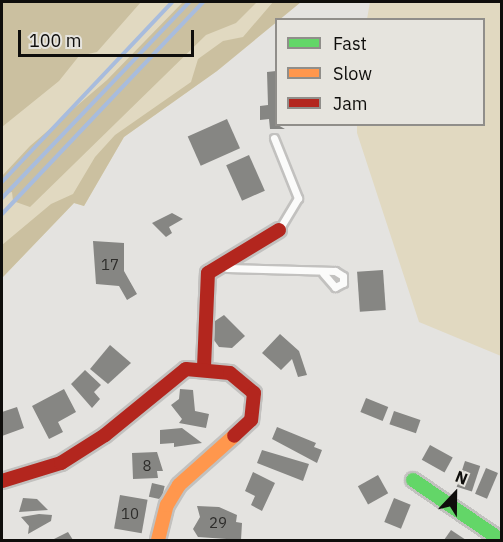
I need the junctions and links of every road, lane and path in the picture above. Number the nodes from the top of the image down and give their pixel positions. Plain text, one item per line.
1 (274, 138) dead end
2 (279, 230) joint
3 (219, 268) junction
4 (323, 273) dead end
5 (204, 367) junction
6 (413, 480) dead end
7 (2, 481) edge
8 (158, 540) edge
9 (501, 540) edge

1 - 2 lane
2 - 3 street
3 - 4 lane
3 - 5 street
5 - 7 street
5 - 8 street
6 - 9 street

